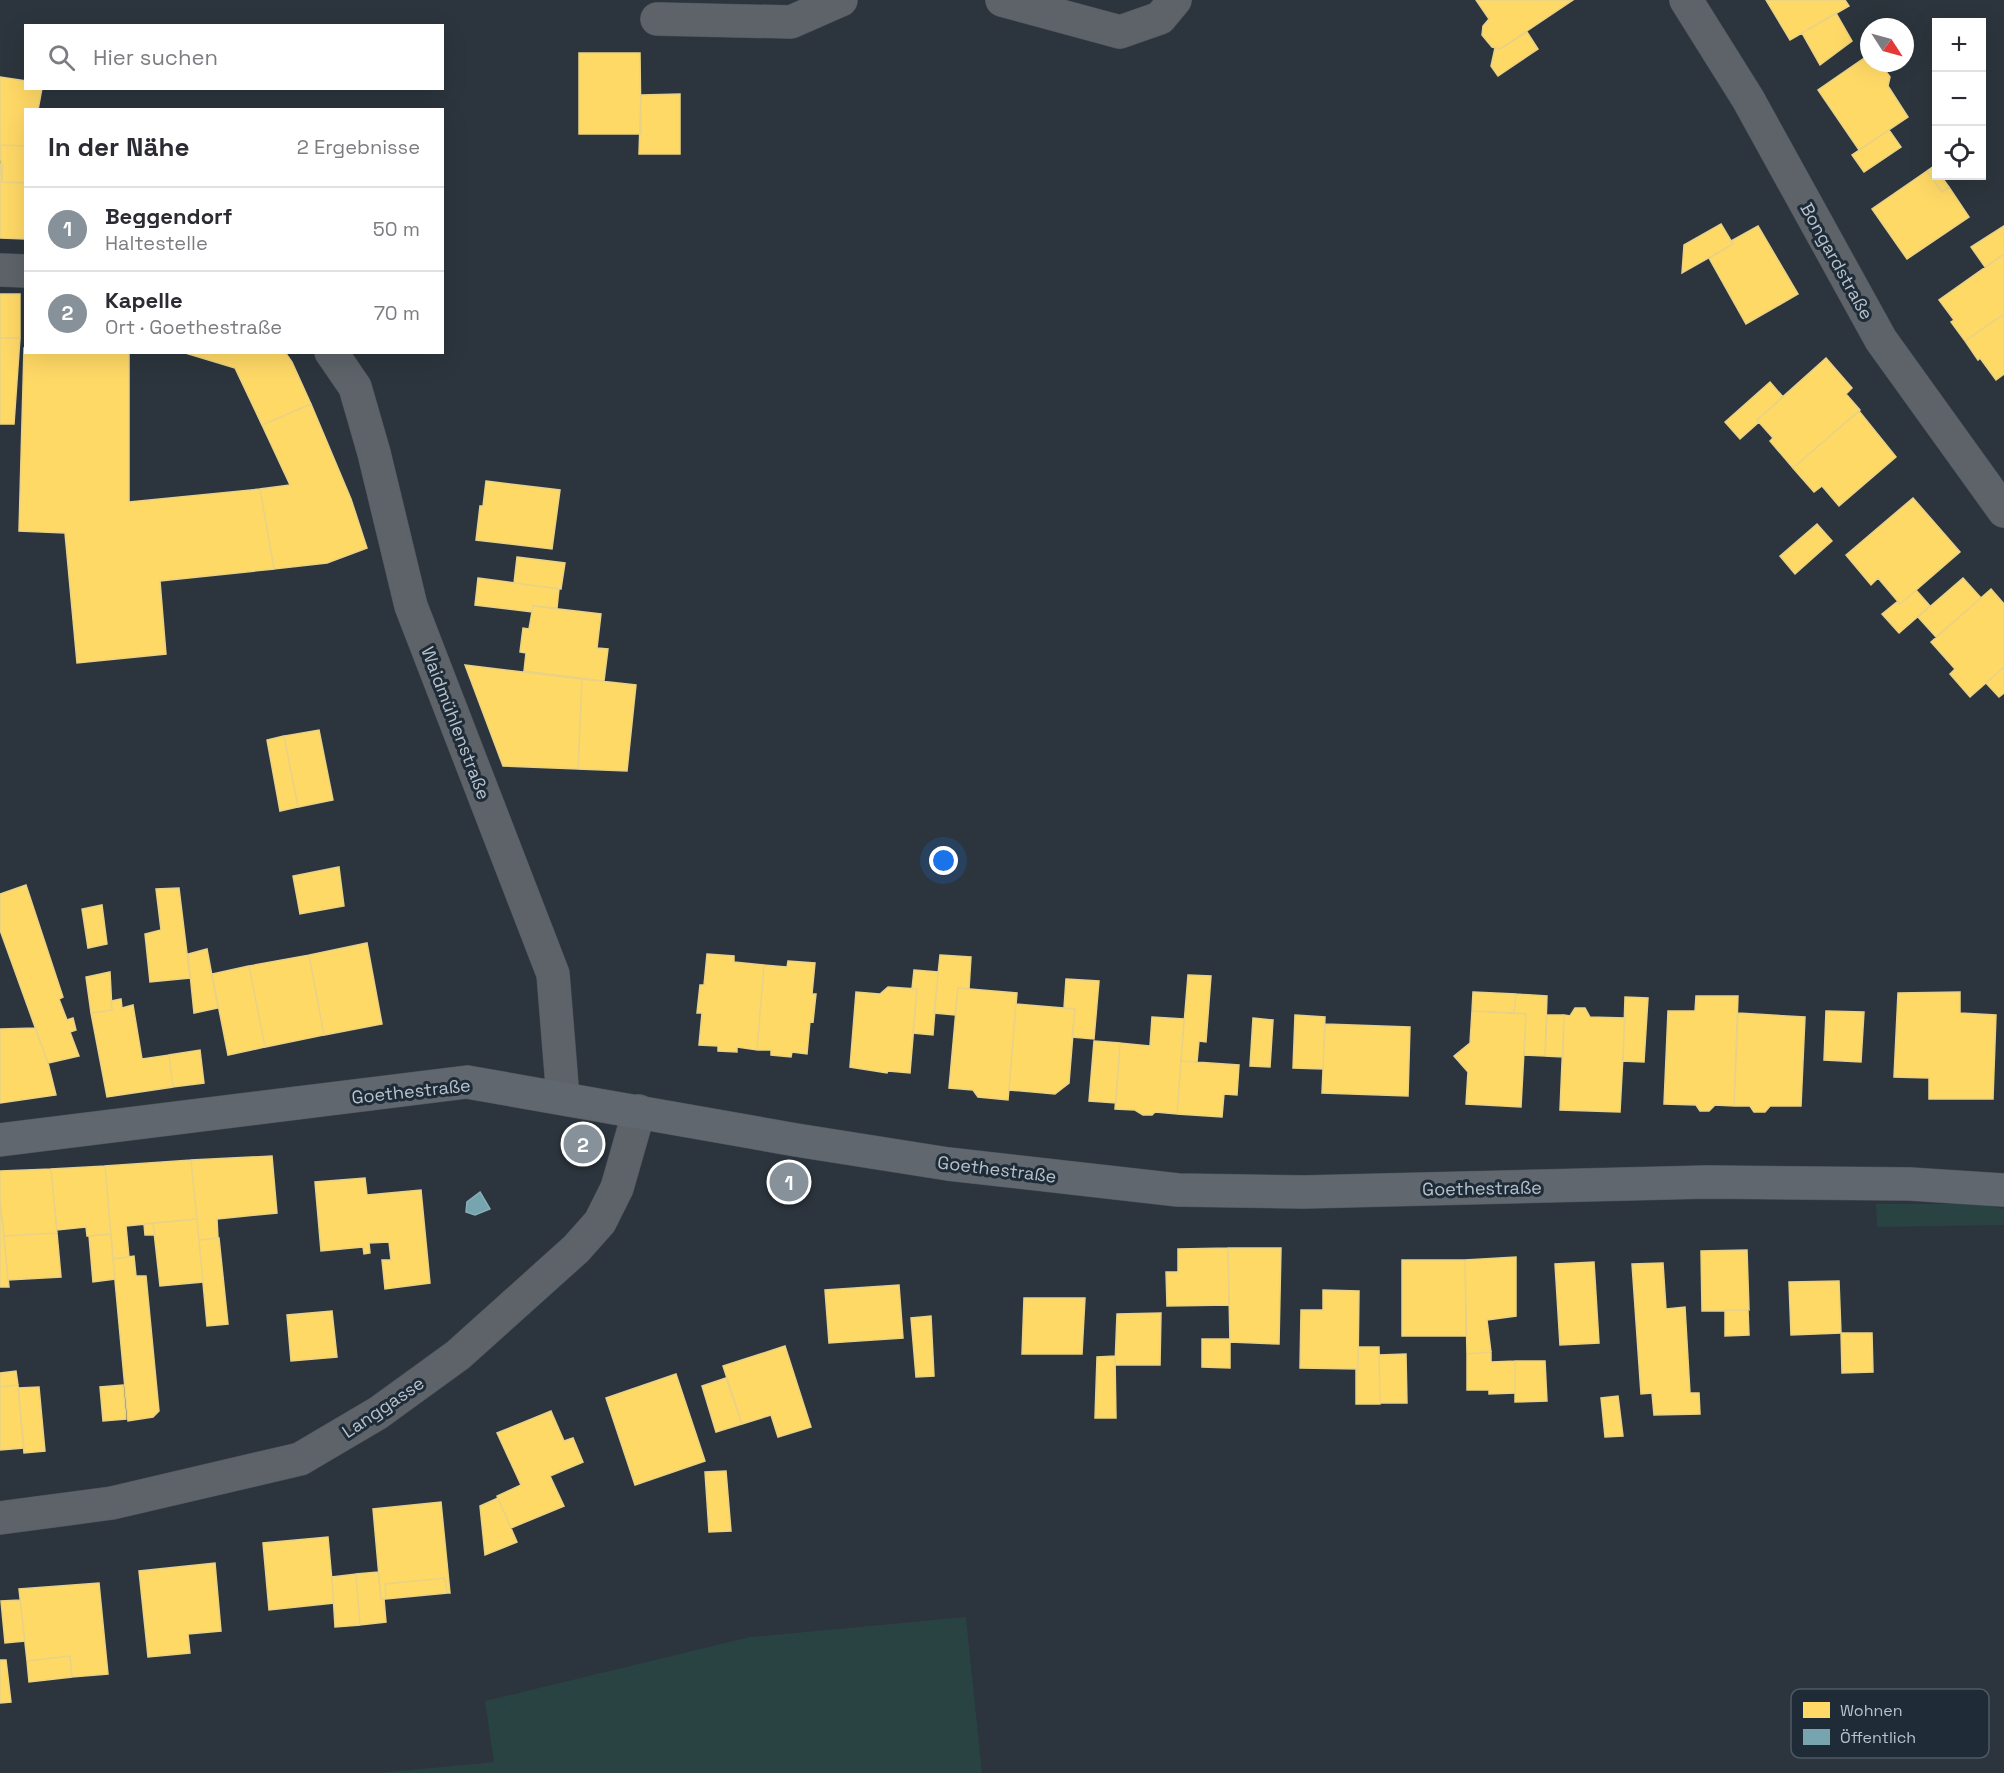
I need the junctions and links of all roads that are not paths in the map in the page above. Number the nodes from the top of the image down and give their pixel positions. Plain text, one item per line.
1 (841, 0) edge
2 (1002, 0) edge
3 (1175, 0) edge
4 (1686, 0) edge
5 (657, 19) dead end
6 (0, 270) edge
7 (24, 271) edge
8 (332, 354) edge
9 (2004, 512) edge
10 (563, 1098) junction
11 (639, 1111) junction
12 (0, 1140) edge
13 (2004, 1190) edge
14 (0, 1518) edge

1 - 5 street
2 - 3 street
4 - 9 street, Bongardstraße
6 - 7 street
8 - 10 street, Waidmühlenstraße
10 - 11 street, Goethestraße
10 - 12 street, Goethestraße
11 - 13 street, Goethestraße
11 - 14 street, Langgasse

